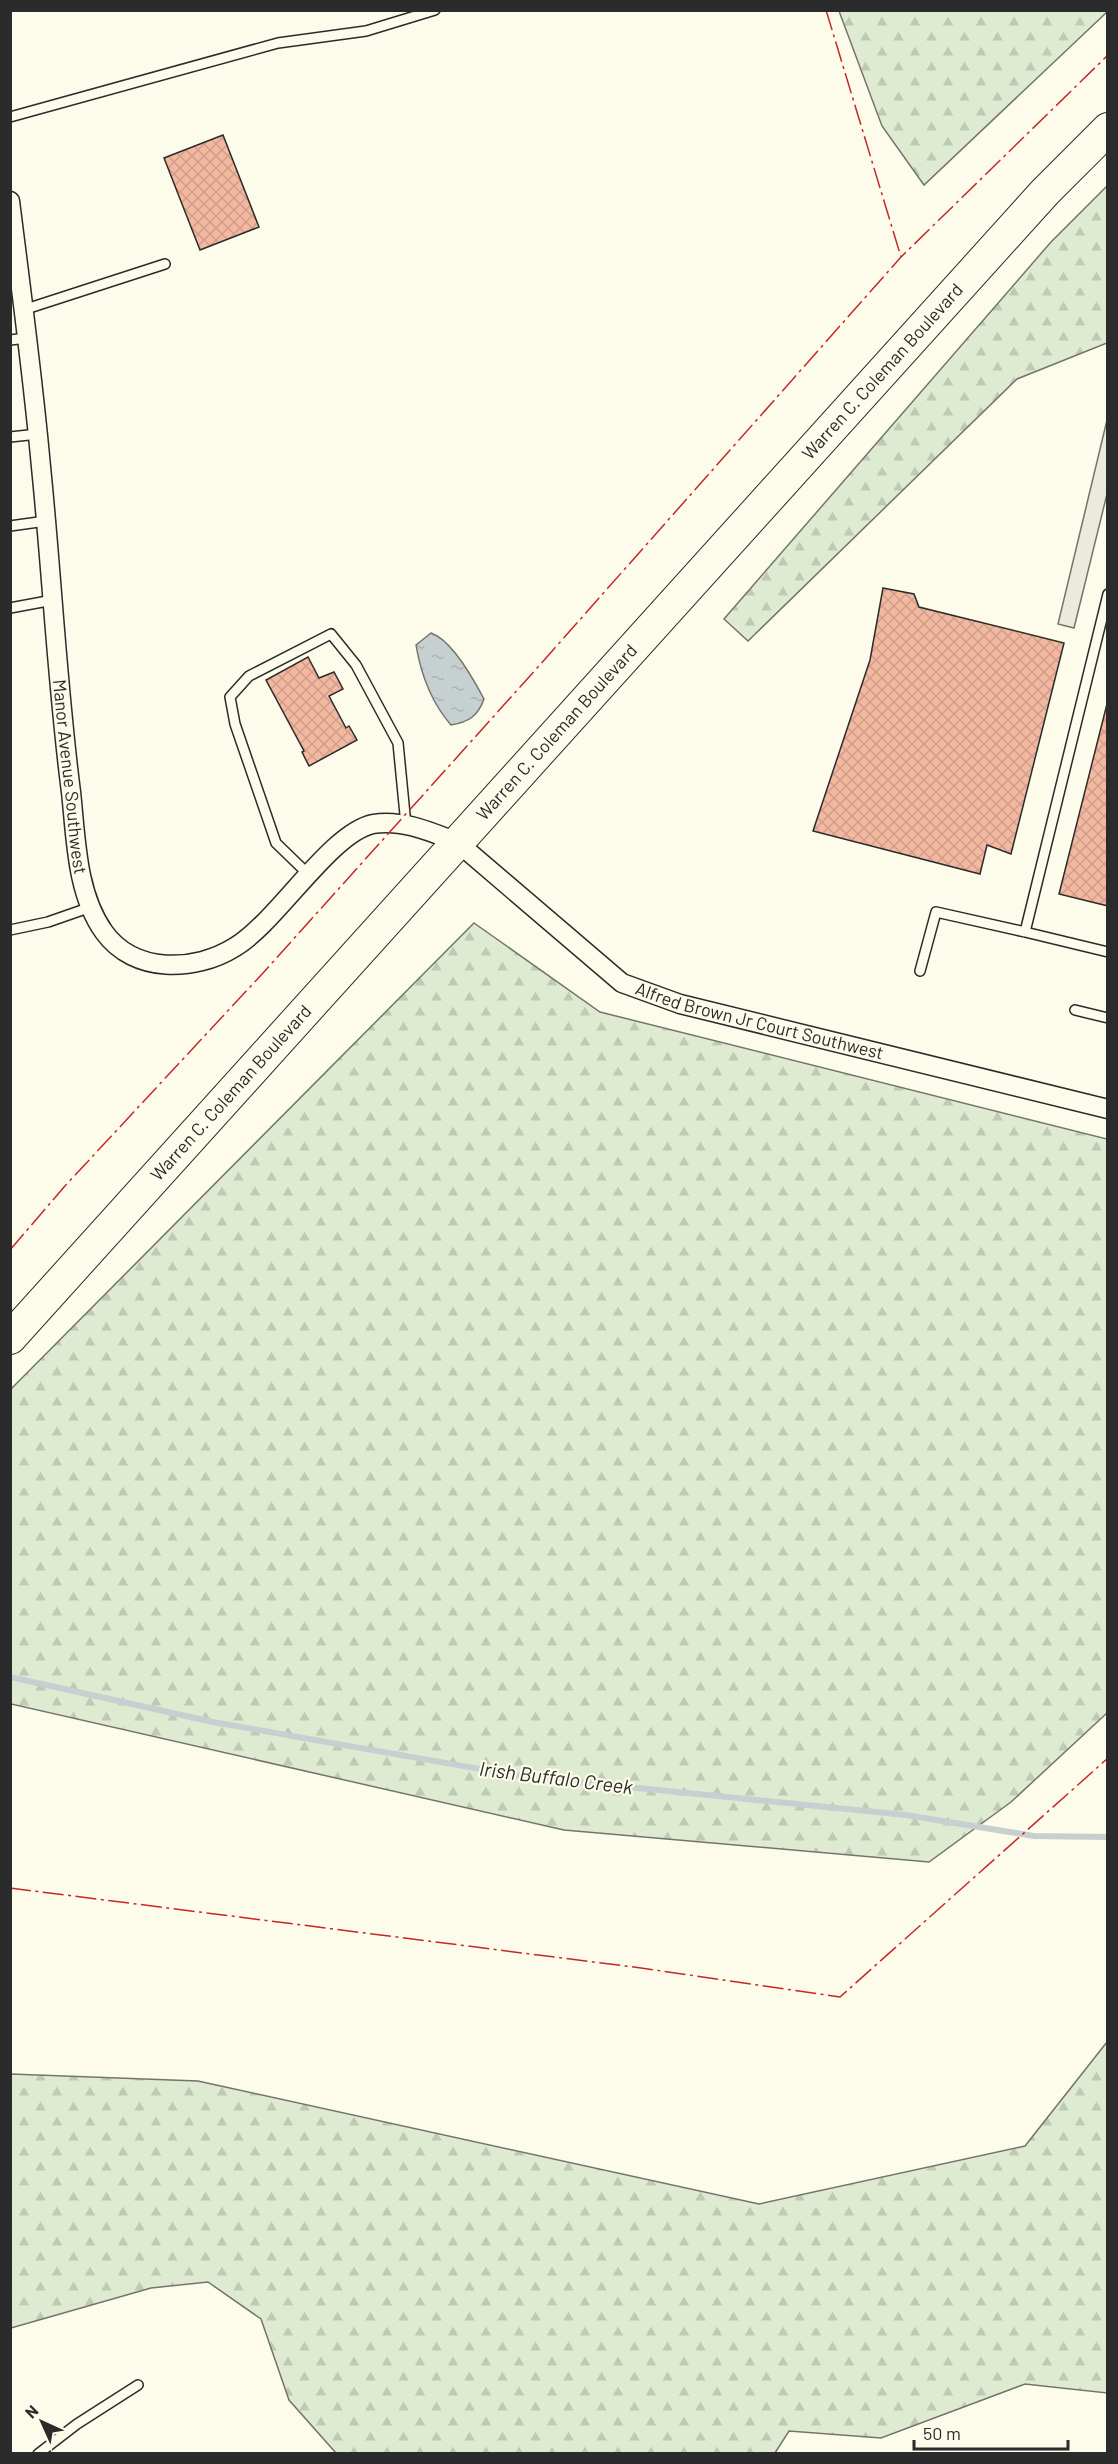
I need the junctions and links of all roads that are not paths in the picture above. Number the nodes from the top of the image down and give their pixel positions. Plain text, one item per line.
1 (435, 10) edge
2 (10, 117) edge
3 (1107, 129) edge
4 (10, 201) edge
5 (165, 264) dead end
6 (15, 274) edge
7 (23, 310) junction
8 (19, 339) edge
9 (38, 434) junction
10 (10, 437) edge
11 (46, 521) junction
12 (10, 526) edge
13 (1107, 594) edge
14 (52, 600) junction
15 (10, 608) edge
16 (406, 825) junction
17 (457, 843) junction
18 (309, 875) junction
19 (91, 907) junction
20 (10, 930) edge
21 (1025, 932) junction
22 (1107, 952) edge
23 (920, 971) dead end
24 (1075, 1010) dead end
25 (1107, 1018) edge
26 (1107, 1109) edge
27 (10, 1338) edge
28 (138, 2385) dead end
29 (38, 2454) edge

1 - 2 lane
3 - 17 highway, Warren C. Coleman Boulevard
4 - 6 street, Manor Avenue Southwest
5 - 7 lane
6 - 7 street, Manor Avenue Southwest
7 - 8 street, Manor Avenue Southwest
8 - 9 street, Manor Avenue Southwest
9 - 10 lane
9 - 11 street, Manor Avenue Southwest
11 - 12 lane
11 - 14 street, Manor Avenue Southwest
13 - 21 lane
14 - 15 lane
14 - 19 street, Manor Avenue Southwest
16 - 17 street, Manor Avenue Southwest
16 - 18 street, Manor Avenue Southwest
16 - 18 lane
17 - 26 street, Alfred Brown Jr Court Southwest
17 - 27 highway, Warren C. Coleman Boulevard
18 - 19 street, Manor Avenue Southwest
19 - 20 lane
21 - 22 lane
21 - 23 lane
24 - 25 lane
28 - 29 lane

